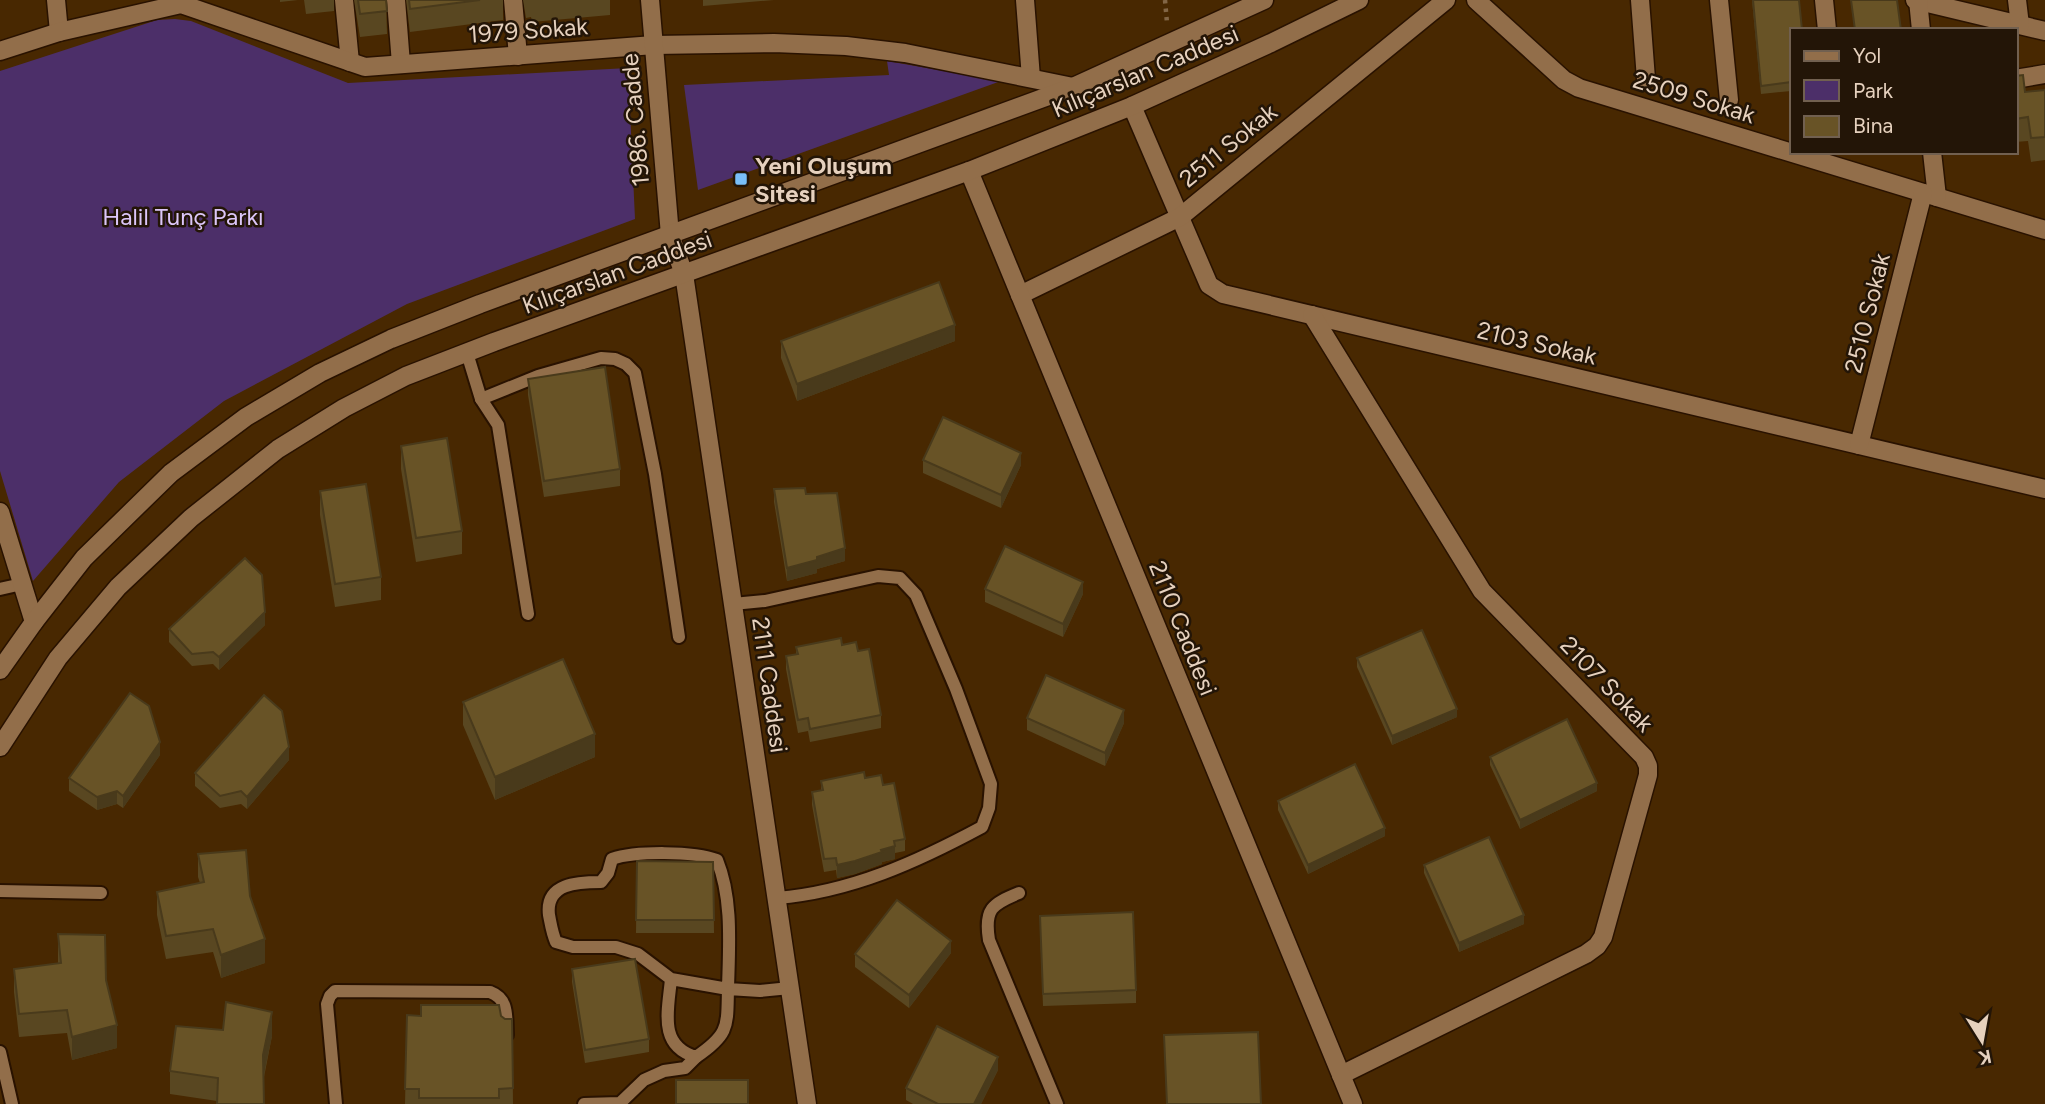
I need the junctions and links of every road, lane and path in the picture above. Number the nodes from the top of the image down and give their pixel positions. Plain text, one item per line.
1 (56, 0) edge
2 (344, 0) edge
3 (396, 0) edge
4 (513, 0) edge
5 (650, 0) edge
6 (1025, 0) edge
7 (1264, 0) edge
8 (1359, 0) edge
9 (1446, 0) edge
10 (1476, 0) edge
11 (1640, 0) edge
12 (1719, 0) edge
13 (1824, 0) edge
14 (1917, 0) edge
15 (2017, 0) edge
16 (199, 5) edge
17 (2020, 25) junction
18 (1827, 28) edge
19 (1921, 28) edge
20 (2045, 31) edge
21 (59, 32) junction
22 (654, 45) junction
23 (0, 51) edge
24 (518, 55) junction
25 (350, 62) junction
26 (401, 64) junction
27 (2045, 74) edge
28 (1031, 78) junction
29 (1646, 79) dead end
30 (2017, 79) edge
31 (1073, 87) junction
32 (1729, 100) dead end
33 (1132, 106) junction
34 (1790, 146) edge
35 (1820, 154) edge
36 (1932, 154) edge
37 (1841, 160) edge
38 (969, 171) junction
39 (1930, 195) junction
40 (1180, 217) junction
41 (2045, 230) edge
42 (670, 235) junction
43 (684, 274) junction
44 (1020, 295) junction
45 (1312, 315) junction
46 (467, 353) junction
47 (481, 399) junction
48 (1859, 445) junction
49 (2045, 489) edge
50 (0, 512) edge
51 (22, 584) junction
52 (0, 589) edge
53 (733, 604) junction
54 (528, 614) dead end
55 (34, 622) junction
56 (679, 637) dead end
57 (0, 670) edge
58 (0, 747) edge
59 (0, 891) edge
60 (102, 893) dead end
61 (1019, 894) dead end
62 (777, 898) junction
63 (670, 979) junction
64 (790, 988) junction
65 (727, 989) junction
66 (508, 1048) edge
67 (0, 1052) edge
68 (696, 1057) junction
69 (1340, 1075) junction
70 (12, 1104) edge
71 (336, 1104) edge
72 (584, 1104) edge
73 (807, 1104) edge
74 (1058, 1104) edge
75 (1353, 1104) edge

1 - 21 street
2 - 25 street
3 - 26 street
4 - 24 street
5 - 22 street, 1986. Cadde
6 - 28 street
7 - 31 street, Kılıçarslan Caddesi
8 - 33 street, Kılıçarslan Caddesi
9 - 40 street, 2511 Sokak
10 - 34 street, 2509 Sokak
11 - 29 street
12 - 32 street
13 - 18 street
14 - 17 street
14 - 19 street
15 - 17 street
16 - 21 street, 1979 Sokak
16 - 25 street, 1979 Sokak
17 - 20 street
21 - 23 street, 1979 Sokak
22 - 24 street, 1979 Sokak
22 - 28 street, 1979 Sokak
22 - 42 street, 1986. Cadde
24 - 26 street, 1979 Sokak
25 - 26 street, 1979 Sokak
27 - 30 street
28 - 31 street, 1979 Sokak
31 - 42 street, Kılıçarslan Caddesi
33 - 38 street, Kılıçarslan Caddesi
33 - 40 street, 2103 Sokak
35 - 37 street, 2509 Sokak
36 - 39 street
37 - 39 street, 2509 Sokak
38 - 43 street, Kılıçarslan Caddesi
38 - 44 street, 2110 Caddesi
39 - 41 street, 2509 Sokak
39 - 48 street, 2510 Sokak
40 - 44 street, 2511 Sokak
40 - 45 street, 2103 Sokak
42 - 43 street, 1986. Cadde
42 - 55 street, Kılıçarslan Caddesi
43 - 46 street, Kılıçarslan Caddesi
43 - 53 street, 2111 Caddesi
44 - 69 street, 2110 Caddesi
45 - 48 street, 2103 Sokak
45 - 69 street, 2107 Sokak
46 - 47 lane
46 - 58 street, Kılıçarslan Caddesi
47 - 54 lane
47 - 56 lane
48 - 49 street, 2103 Sokak
50 - 51 street
51 - 52 lane
51 - 55 street
53 - 62 street, 2111 Caddesi
53 - 62 lane
55 - 57 street, Kılıçarslan Caddesi
59 - 60 lane
61 - 74 lane
62 - 64 street, 2111 Caddesi
63 - 65 lane
63 - 65 lane
63 - 68 lane
64 - 65 lane
64 - 73 street, 2111 Caddesi
65 - 68 lane
66 - 71 lane
67 - 70 lane
68 - 72 lane
69 - 75 street, 2110 Caddesi

